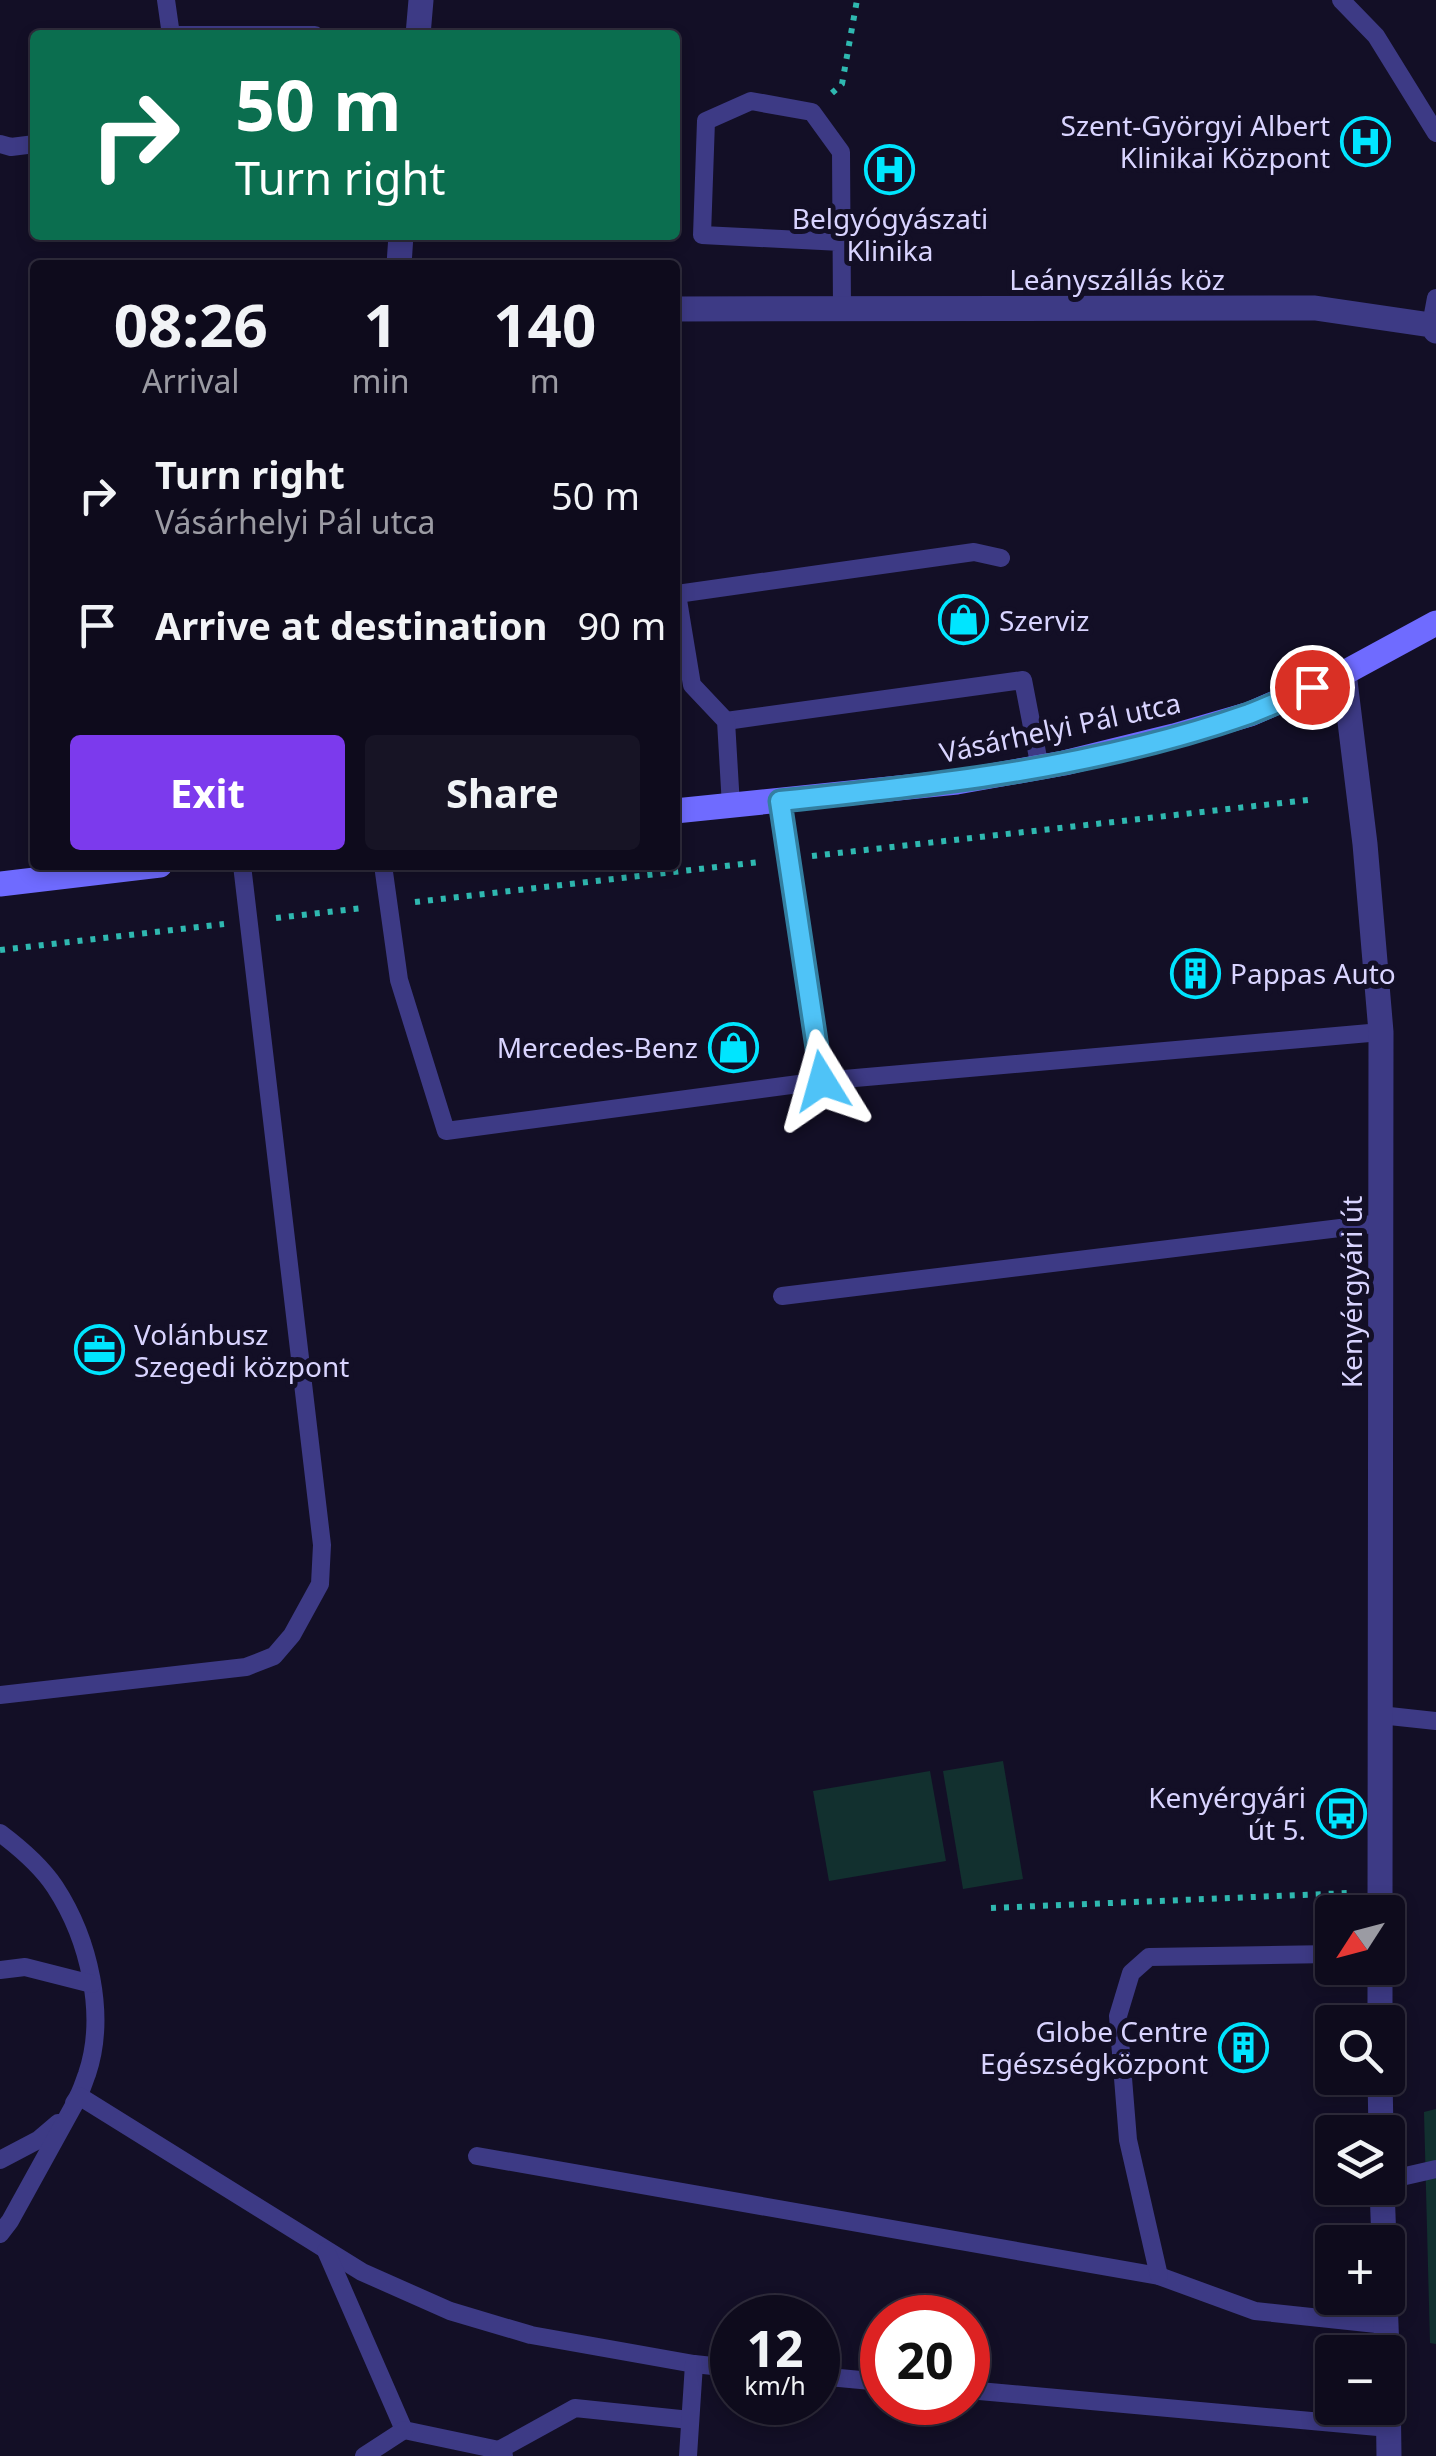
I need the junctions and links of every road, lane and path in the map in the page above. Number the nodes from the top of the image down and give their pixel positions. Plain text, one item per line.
1 (166, 0) edge
2 (421, 0) edge
3 (858, 0) edge
4 (1341, 0) edge
5 (170, 30) edge
6 (418, 30) edge
7 (812, 112) junction
8 (1436, 134) edge
9 (0, 144) edge
10 (30, 145) edge
11 (842, 242) junction
12 (1436, 298) edge
13 (680, 309) edge
14 (842, 310) junction
15 (1434, 328) edge
16 (1001, 558) dead end
17 (680, 593) edge
18 (680, 617) edge
19 (1436, 623) edge
20 (1344, 674) junction
21 (726, 721) junction
22 (1040, 768) junction
23 (1308, 800) dead end
24 (780, 801) junction
25 (731, 806) junction
26 (680, 811) edge
27 (790, 859) junction
28 (118, 870) edge
29 (243, 870) edge
30 (384, 870) edge
31 (0, 884) edge
32 (387, 905) junction
33 (249, 921) junction
34 (0, 950) edge
35 (1381, 1032) junction
36 (822, 1081) junction
37 (1381, 1223) junction
38 (782, 1296) dead end
39 (0, 1695) edge
40 (1380, 1715) junction
41 (1436, 1721) edge
42 (0, 1832) edge
43 (1342, 1895) edge
44 (1380, 1895) edge
45 (991, 1908) dead end
46 (1315, 1954) edge
47 (0, 1970) edge
48 (92, 1984) junction
49 (79, 2096) junction
50 (477, 2156) dead end
51 (0, 2160) edge
52 (1436, 2169) edge
53 (1405, 2176) edge
54 (0, 2234) edge
55 (326, 2250) junction
56 (1160, 2276) junction
57 (1386, 2315) edge
58 (1386, 2325) junction
59 (1386, 2335) edge
60 (694, 2364) junction
61 (710, 2366) edge
62 (990, 2392) edge
63 (690, 2420) junction
64 (1389, 2425) edge
65 (1389, 2428) junction
66 (404, 2430) junction
67 (501, 2453) edge
68 (364, 2456) edge
69 (688, 2456) edge
70 (1389, 2456) edge

1 - 5 lane
2 - 6 street
3 - 7 path
4 - 8 lane
7 - 11 lane
7 - 11 lane
9 - 10 lane
11 - 14 lane
12 - 15 lane
13 - 14 street, Leányszállás köz
14 - 15 street, Leányszállás köz
16 - 17 lane
18 - 21 lane
19 - 20 main road, Vásárhelyi Pál utca
20 - 22 main road, Vásárhelyi Pál utca
20 - 35 street, Kenyérgyári út
21 - 22 lane
21 - 25 lane
22 - 24 main road, Vásárhelyi Pál utca
23 - 27 path
24 - 25 main road, Vásárhelyi Pál utca
24 - 27 lane
25 - 26 main road, Vásárhelyi Pál utca
27 - 32 path
27 - 36 lane
28 - 31 main road
29 - 33 lane
30 - 32 lane
32 - 33 path
32 - 36 lane
33 - 34 path
33 - 39 lane
35 - 36 lane
35 - 37 street, Kenyérgyári út
37 - 38 lane
37 - 40 street, Kenyérgyári út
40 - 41 lane
40 - 44 street, Kenyérgyári út
42 - 48 lane
43 - 45 path
46 - 56 lane
47 - 48 lane
48 - 49 lane
49 - 51 lane
49 - 54 lane
49 - 55 lane
50 - 56 lane
52 - 53 lane
55 - 60 lane
55 - 66 lane
56 - 58 lane
57 - 58 street
58 - 59 street
60 - 61 lane
60 - 63 lane
62 - 65 lane
63 - 67 lane
63 - 69 lane
64 - 65 street
65 - 70 street
66 - 67 lane
66 - 68 lane

